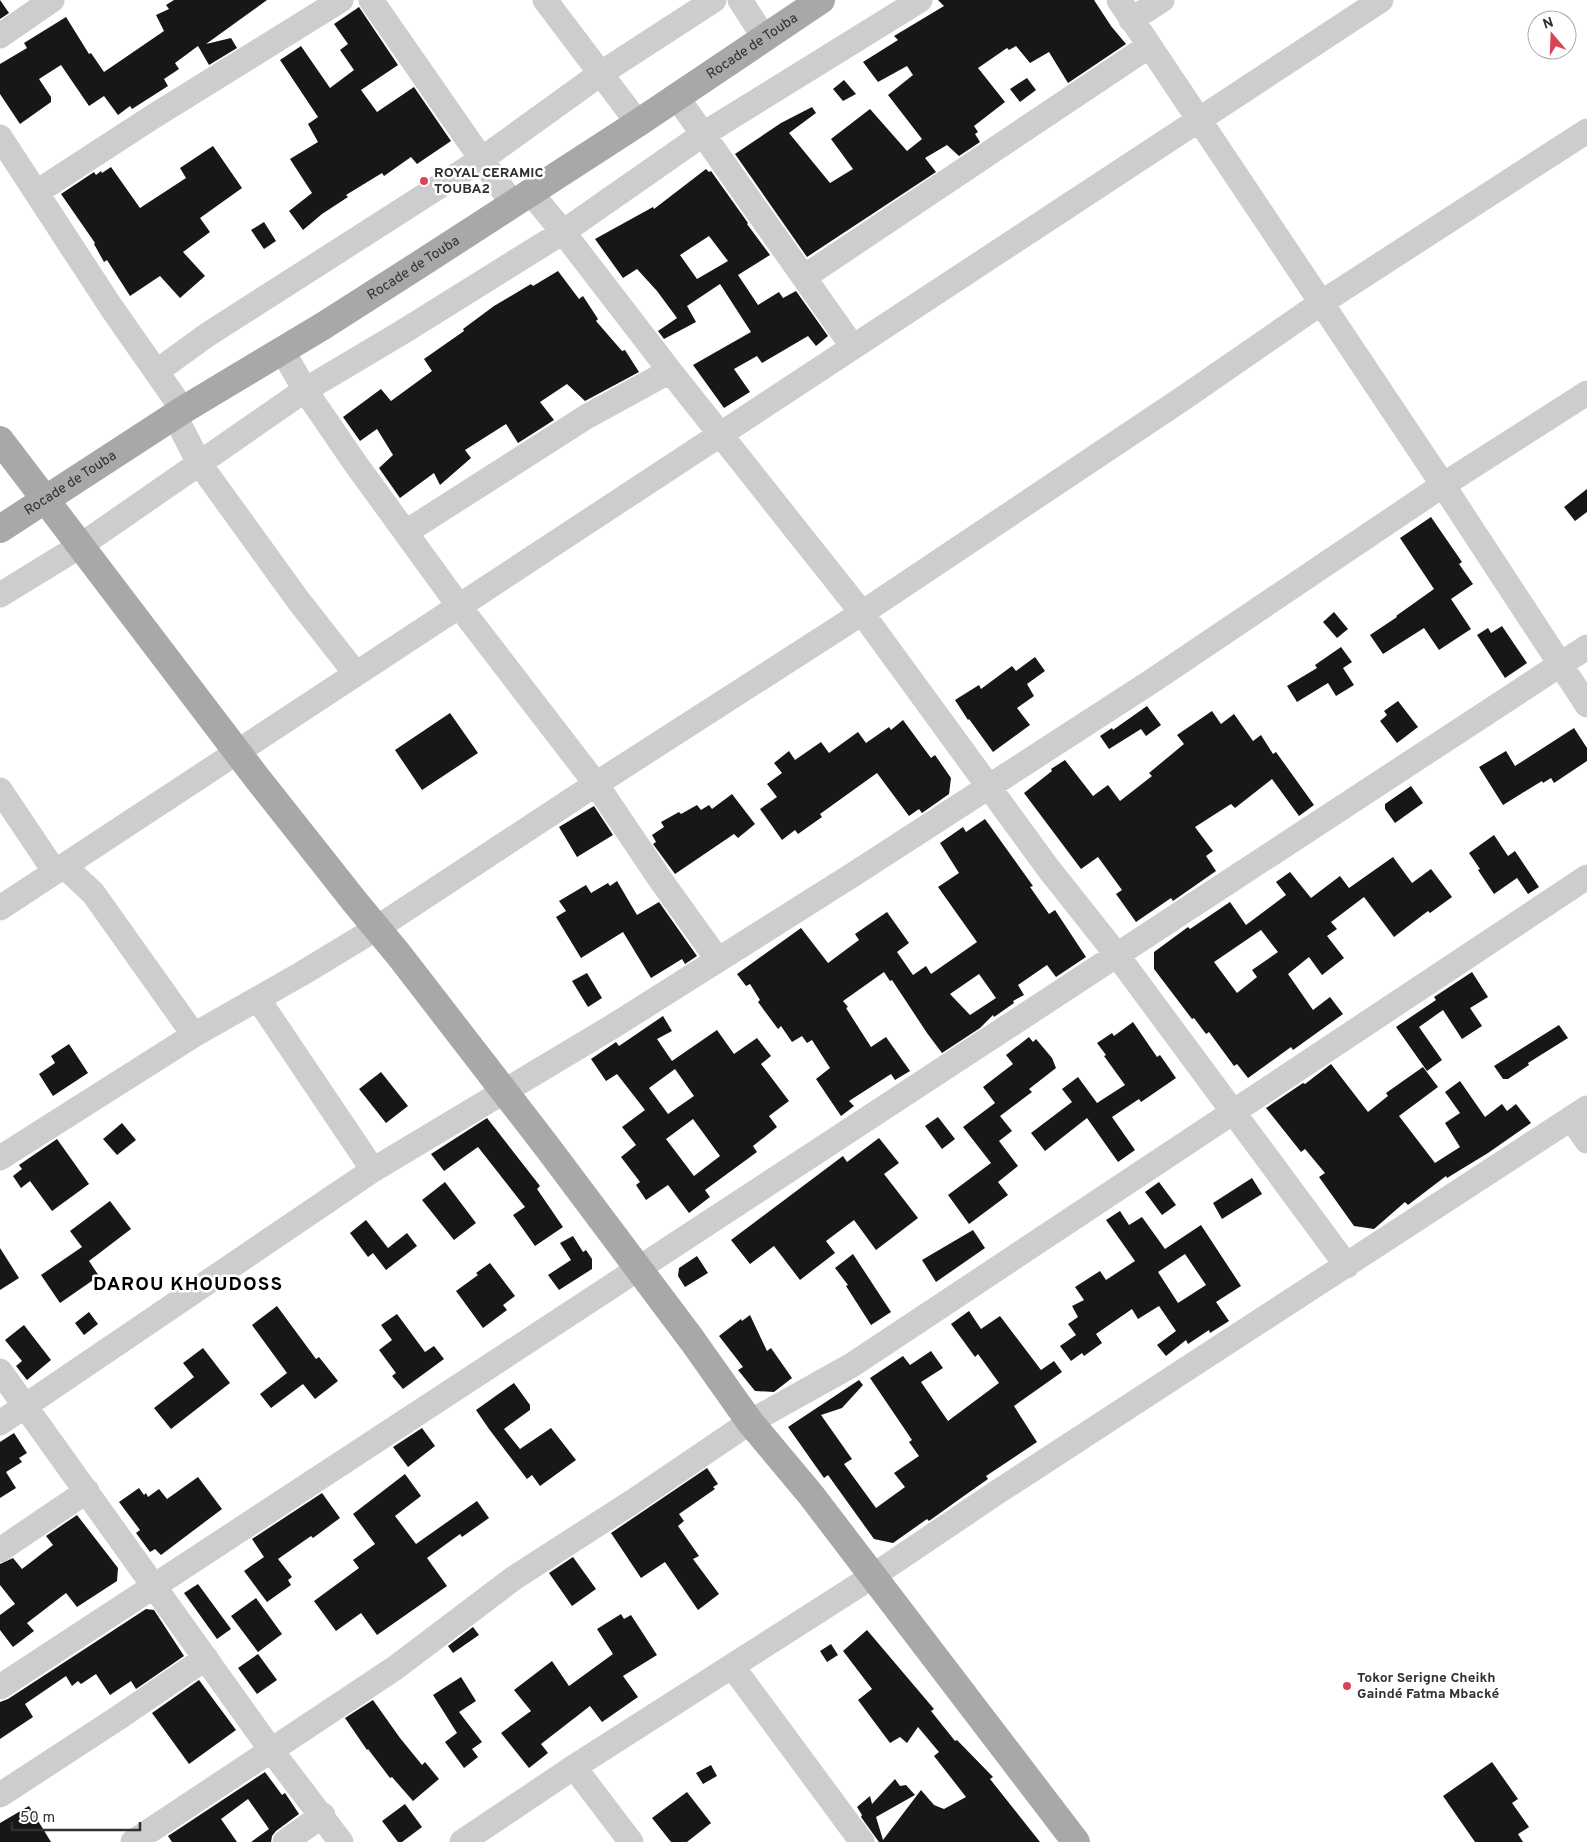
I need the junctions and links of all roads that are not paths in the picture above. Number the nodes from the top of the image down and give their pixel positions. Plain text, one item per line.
1 (52, 0) edge
2 (341, 0) edge
3 (371, 0) edge
4 (545, 0) edge
5 (714, 0) edge
6 (740, 0) edge
7 (821, 0) edge
8 (920, 0) edge
9 (1162, 0) edge
10 (1381, 0) edge
11 (1125, 10) edge
12 (0, 36) edge
13 (764, 39) junction
14 (1149, 46) junction
15 (600, 74) junction
16 (676, 96) junction
17 (1198, 120) junction
18 (638, 123) junction
19 (1587, 131) edge
20 (702, 135) junction
21 (0, 137) edge
22 (482, 159) junction
23 (37, 192) junction
24 (521, 198) junction
25 (563, 232) junction
26 (804, 277) junction
27 (1321, 303) junction
28 (853, 347) junction
29 (282, 350) junction
30 (670, 371) junction
31 (156, 372) junction
32 (305, 390) junction
33 (1587, 393) edge
34 (179, 413) junction
35 (720, 434) junction
36 (0, 440) edge
37 (199, 463) junction
38 (1443, 485) junction
39 (45, 499) junction
40 (0, 529) edge
41 (406, 532) junction
42 (80, 546) junction
43 (0, 595) edge
44 (459, 606) junction
45 (862, 613) junction
46 (1587, 647) edge
47 (1560, 665) junction
48 (356, 674) junction
49 (1587, 706) edge
50 (238, 752) junction
51 (596, 784) junction
52 (990, 787) junction
53 (1, 793) edge
54 (60, 869) junction
55 (1587, 877) edge
56 (0, 908) edge
57 (377, 928) junction
58 (1117, 955) junction
59 (718, 960) junction
60 (258, 999) junction
61 (194, 1035) junction
62 (504, 1092) junction
63 (1234, 1112) junction
64 (1579, 1113) edge
65 (1587, 1141) edge
66 (0, 1158) edge
67 (373, 1170) junction
68 (1346, 1266) junction
69 (639, 1268) junction
70 (0, 1371) edge
71 (26, 1406) junction
72 (750, 1422) junction
73 (0, 1423) edge
74 (87, 1491) junction
75 (0, 1550) edge
76 (873, 1576) junction
77 (155, 1586) junction
78 (206, 1658) junction
79 (732, 1666) junction
80 (0, 1687) edge
81 (271, 1750) junction
82 (574, 1767) junction
83 (0, 1795) edge
84 (323, 1816) junction
85 (474, 1839) edge
86 (133, 1842) edge
87 (285, 1842) edge
88 (341, 1842) edge
89 (631, 1842) edge
90 (862, 1842) edge
91 (1076, 1842) edge

1 - 12 street
2 - 23 street
3 - 22 street
4 - 15 street
5 - 15 street
6 - 13 street
7 - 13 main road, Rocade de Touba
8 - 20 street
9 - 11 street
10 - 17 street
11 - 14 street
13 - 16 main road, Rocade de Touba
14 - 17 street
14 - 26 street
15 - 18 street
15 - 22 street
16 - 18 main road, Rocade de Touba
16 - 20 street
17 - 27 street
17 - 28 street
18 - 24 main road, Rocade de Touba
19 - 27 street
20 - 25 street
20 - 26 street
21 - 23 street
22 - 24 street
22 - 31 street
23 - 31 street
24 - 25 street
24 - 29 main road, Rocade de Touba
25 - 30 street
25 - 32 street
26 - 28 street
27 - 38 street
27 - 45 street
28 - 35 street
29 - 32 street
29 - 34 main road, Rocade de Touba
30 - 35 street
30 - 41 street
31 - 34 street
32 - 37 street
32 - 41 street
33 - 38 street
34 - 37 street
34 - 39 main road, Rocade de Touba
35 - 44 street
35 - 45 street
36 - 39 main road
37 - 42 street
37 - 48 street
38 - 47 street
38 - 52 street
39 - 40 main road, Rocade de Touba
39 - 42 main road
41 - 44 street
42 - 43 street
42 - 50 main road
44 - 48 street
44 - 51 street
45 - 51 street
45 - 52 street
46 - 47 street
47 - 49 street
47 - 58 street
48 - 50 street
50 - 54 street
50 - 57 main road
51 - 57 street
51 - 59 street
52 - 58 street
52 - 59 street
53 - 54 street
54 - 56 street
54 - 61 street
55 - 63 street
57 - 60 street
57 - 62 main road
58 - 63 street
58 - 69 street
59 - 62 street
60 - 61 street
60 - 67 street
61 - 66 street
62 - 67 street
62 - 69 main road
63 - 68 street
63 - 72 street
64 - 65 street
64 - 68 street
67 - 71 street
68 - 76 street
69 - 72 main road
69 - 77 street
70 - 71 street
71 - 73 street
71 - 74 street
72 - 76 main road
72 - 81 street
74 - 75 street
74 - 77 street
76 - 79 street
76 - 91 main road
77 - 78 street
77 - 80 street
78 - 81 street
78 - 83 street
79 - 82 street
79 - 90 street
81 - 84 street
81 - 86 street
82 - 85 street
82 - 89 street
84 - 87 street
84 - 88 street

